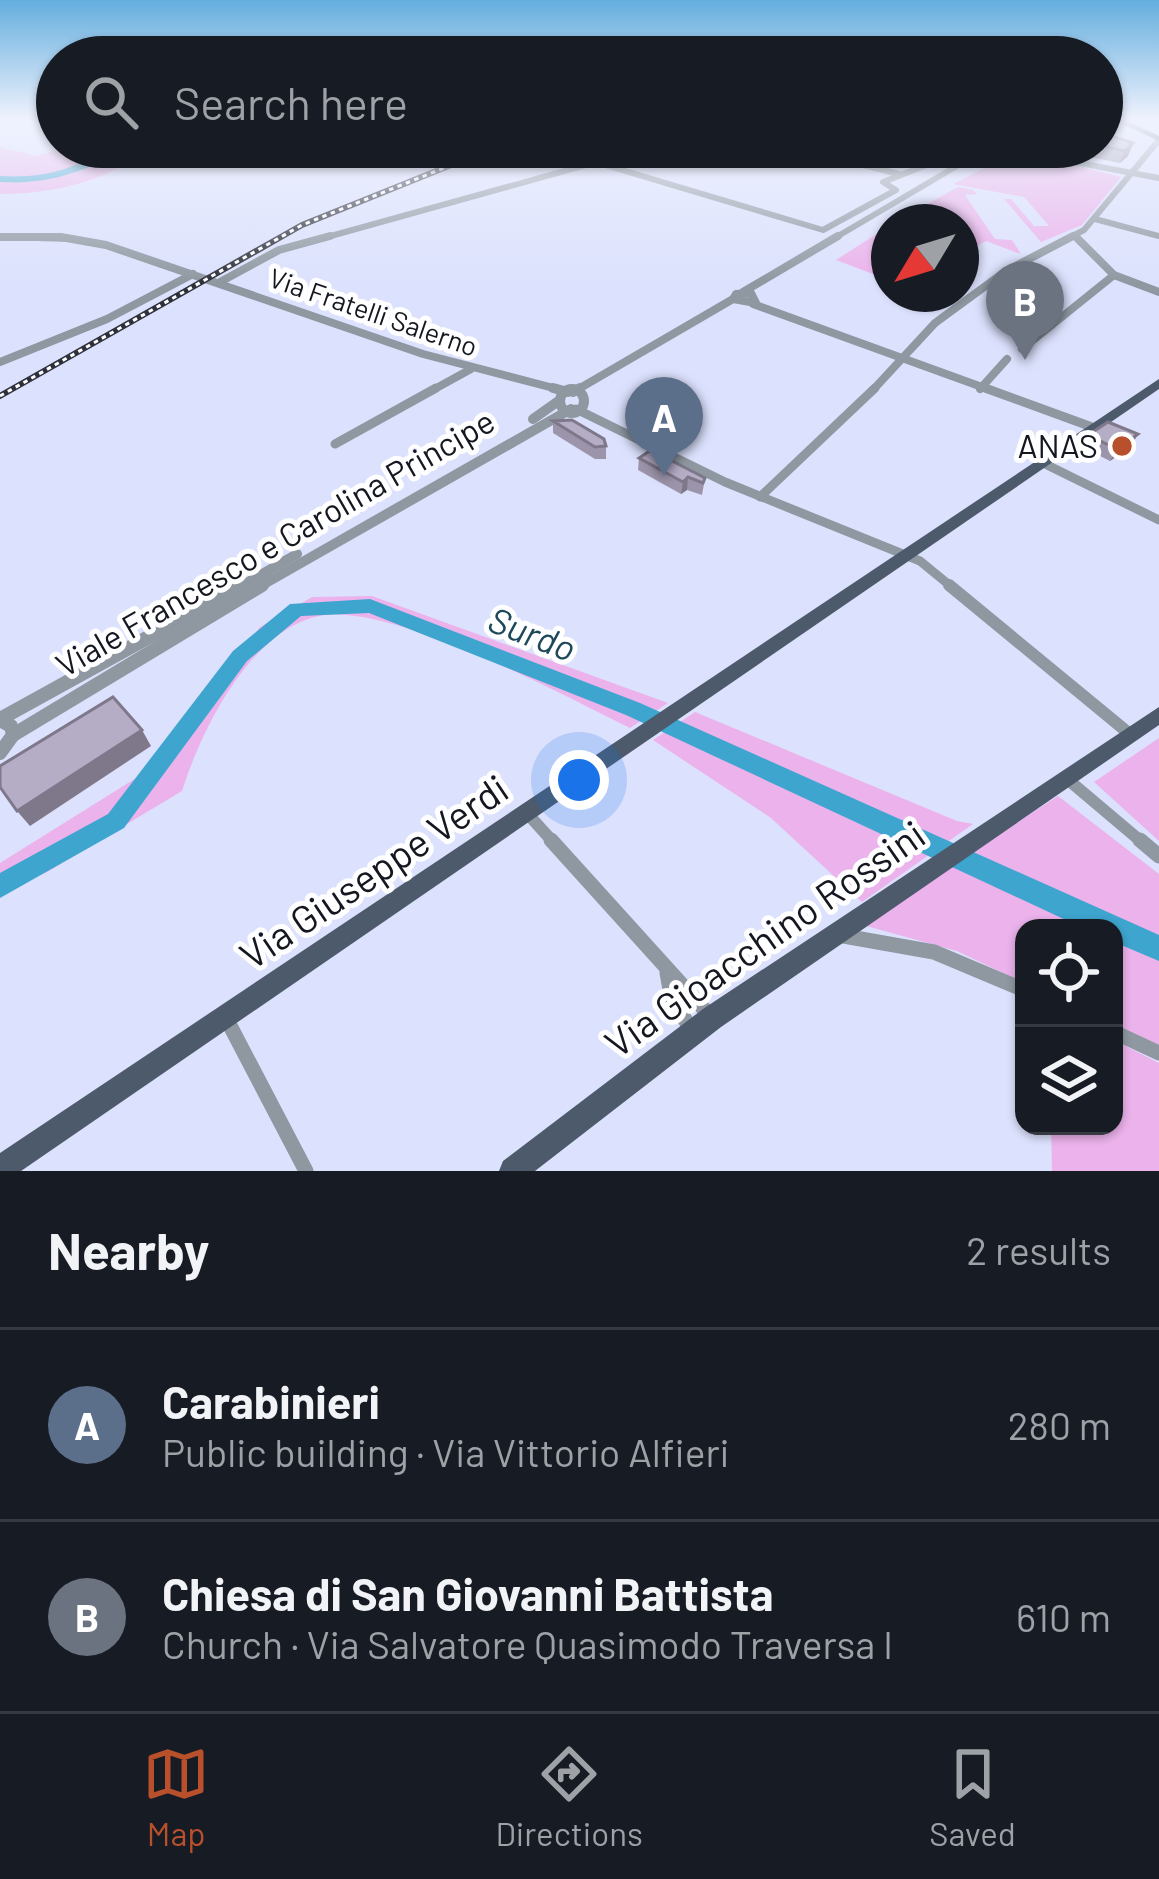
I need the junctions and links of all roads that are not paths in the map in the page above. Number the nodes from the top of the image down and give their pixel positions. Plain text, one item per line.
1 (548, 174) edge
2 (634, 174) edge
3 (899, 174) edge
4 (958, 174) edge
5 (958, 174) edge
6 (1123, 174) edge
7 (1129, 175) junction
8 (1159, 178) edge
9 (1094, 219) junction
10 (1075, 236) junction
11 (1159, 236) edge
12 (0, 237) edge
13 (193, 274) junction
14 (1114, 275) junction
15 (220, 282) junction
16 (1159, 292) edge
17 (748, 299) junction
18 (1022, 349) dead end
19 (906, 359) junction
20 (1007, 359) dead end
21 (0, 362) edge
22 (471, 369) junction
23 (1159, 383) edge
24 (980, 388) junction
25 (541, 389) junction
26 (570, 392) junction
27 (588, 400) junction
28 (557, 401) junction
29 (573, 409) junction
30 (598, 416) junction
31 (1092, 428) junction
32 (335, 444) dead end
33 (1042, 462) junction
34 (760, 497) junction
35 (1159, 520) edge
36 (908, 555) junction
37 (1159, 715) edge
38 (0, 719) edge
39 (13, 735) junction
40 (1131, 735) junction
41 (0, 753) edge
42 (1058, 783) junction
43 (526, 812) junction
44 (1159, 856) edge
45 (835, 934) junction
46 (1015, 986) edge
47 (226, 1016) junction
48 (703, 1025) junction
49 (1123, 1036) edge
50 (1159, 1053) edge
51 (0, 1168) edge
52 (306, 1171) edge
53 (513, 1171) edge

1 - 15 street
2 - 3 street
4 - 17 street, Viale Francesco e Carolina Principe
5 - 17 street, Viale Francesco e Carolina Principe
6 - 7 street
7 - 8 street
7 - 9 street
9 - 10 street
9 - 11 street
10 - 14 street
10 - 19 street
12 - 13 street, Via Fratelli Salerno
13 - 15 street, Via Fratelli Salerno
13 - 21 street
14 - 16 street
14 - 18 street
15 - 22 street, Via Fratelli Salerno
17 - 19 street
17 - 26 street, Viale Francesco e Carolina Principe
17 - 27 street, Viale Francesco e Carolina Principe
19 - 24 street
19 - 34 street
20 - 24 street
22 - 25 street, Via Fratelli Salerno
22 - 32 street
23 - 31 main road, Via Giuseppe Verdi
24 - 31 street
25 - 26 street, Via Fratelli Salerno
25 - 28 street, Via Fratelli Salerno
26 - 27 street
26 - 28 street, Viale Francesco e Carolina Principe
27 - 29 street, Viale Francesco e Carolina Principe
27 - 30 street
28 - 29 street
28 - 38 street, Viale Francesco e Carolina Principe
29 - 30 street
29 - 39 street, Viale Francesco e Carolina Principe
30 - 34 street
31 - 33 main road, Via Giuseppe Verdi
33 - 35 street
33 - 36 main road, Via Giuseppe Verdi
34 - 36 street
36 - 40 street
36 - 43 main road, Via Giuseppe Verdi
37 - 40 main road, Via Gioacchino Rossini
38 - 39 street, Viale Francesco e Carolina Principe
39 - 41 street, Viale Francesco e Carolina Principe
40 - 42 main road, Via Gioacchino Rossini
42 - 44 street
42 - 45 main road, Via Gioacchino Rossini
43 - 47 main road, Via Giuseppe Verdi
43 - 48 street
45 - 46 street
45 - 48 main road, Via Gioacchino Rossini
47 - 51 main road, Via Giuseppe Verdi
47 - 52 street
48 - 53 main road, Via Gioacchino Rossini
49 - 50 street

